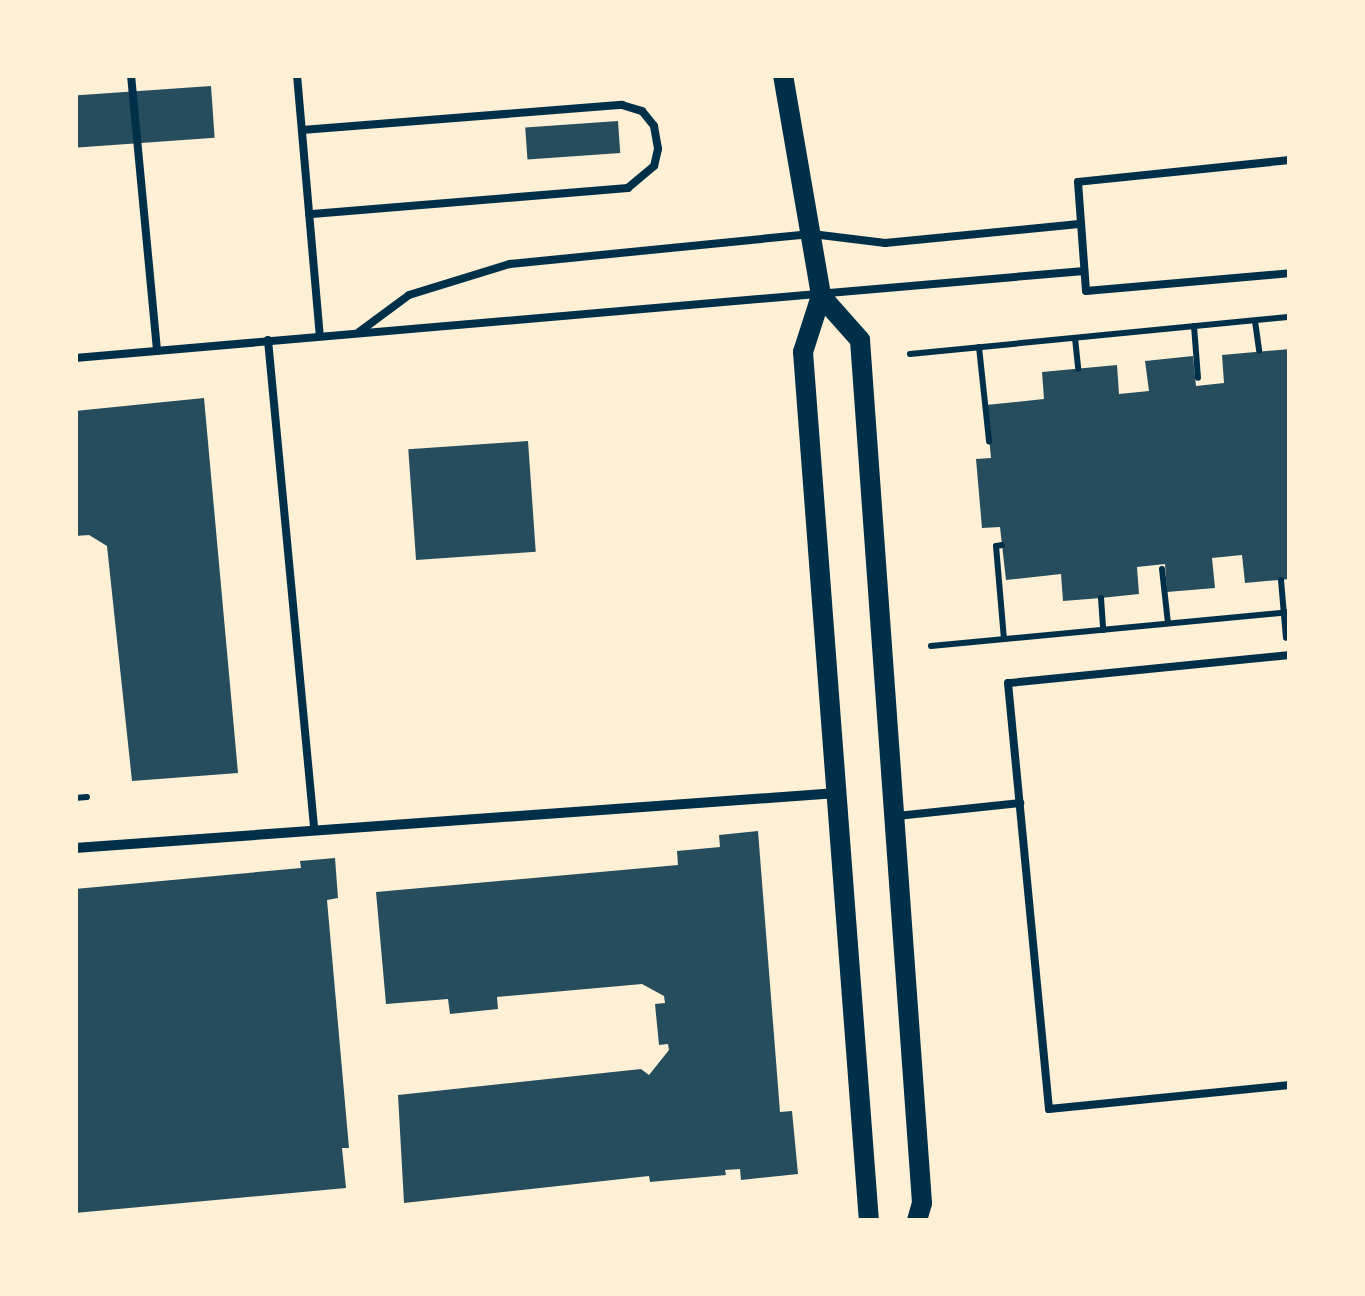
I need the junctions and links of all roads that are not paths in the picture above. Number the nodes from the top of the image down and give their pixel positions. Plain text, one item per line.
1 (131, 75) edge
2 (298, 75) edge
3 (783, 75) edge
4 (302, 130) junction
5 (1290, 160) edge
6 (309, 214) junction
7 (1079, 224) junction
8 (812, 234) junction
9 (1084, 270) junction
10 (1290, 273) edge
11 (821, 296) junction
12 (359, 332) junction
13 (320, 336) junction
14 (268, 340) junction
15 (157, 351) junction
16 (75, 358) edge
17 (1288, 655) edge
18 (838, 792) junction
19 (1020, 803) junction
20 (897, 816) junction
21 (314, 826) junction
22 (75, 848) edge
23 (1290, 1085) edge
24 (869, 1221) edge
25 (917, 1221) edge

1 - 15 lane
2 - 4 lane
3 - 8 main road
4 - 6 lane
4 - 6 lane
5 - 7 lane
6 - 13 lane
7 - 8 lane
7 - 9 lane
8 - 11 main road
8 - 12 lane
9 - 10 lane
9 - 11 lane
11 - 12 lane
11 - 18 main road
11 - 20 main road
12 - 13 lane
13 - 14 lane
14 - 15 lane
14 - 21 lane
15 - 16 lane
17 - 19 lane
18 - 21 street
18 - 24 main road
19 - 20 lane
19 - 23 lane
20 - 25 main road
21 - 22 street

